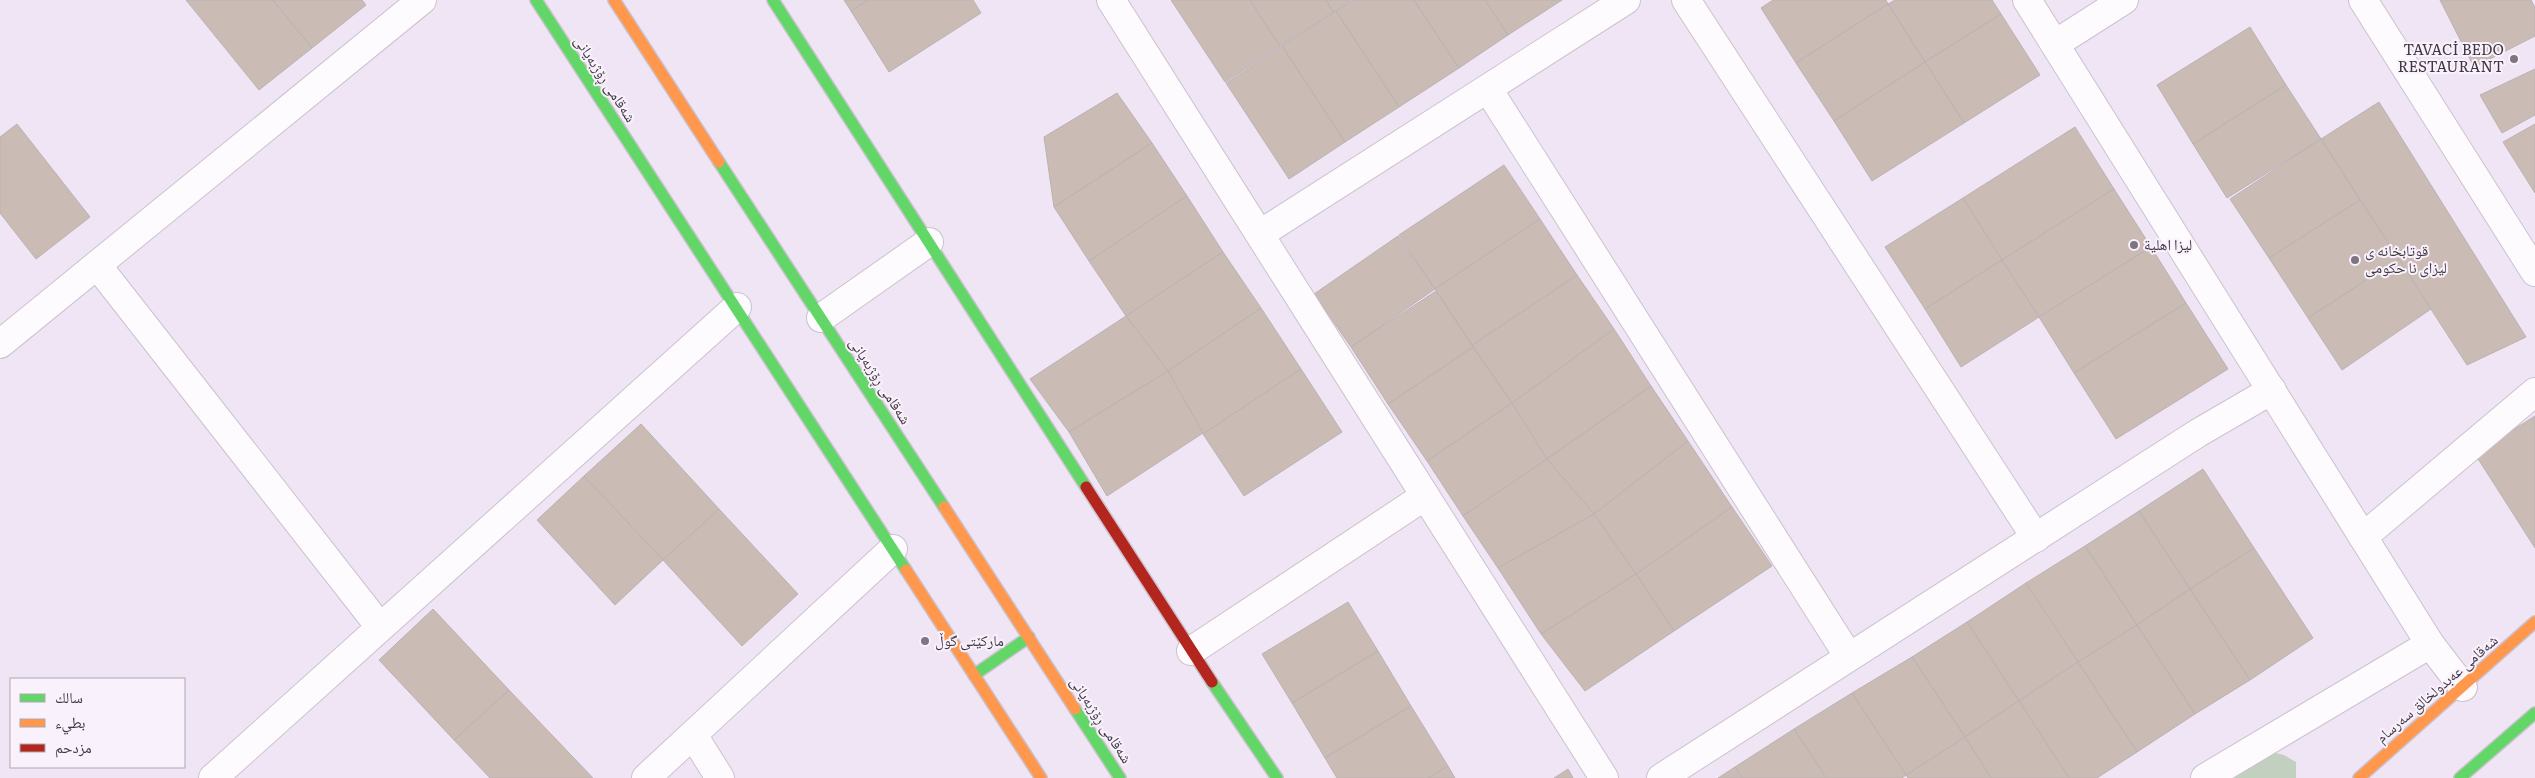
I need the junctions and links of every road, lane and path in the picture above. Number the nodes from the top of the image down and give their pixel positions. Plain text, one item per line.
1 (422, 0) edge
2 (536, 0) edge
3 (614, 0) edge
4 (773, 0) edge
5 (1112, 0) edge
6 (1626, 0) edge
7 (1686, 0) edge
8 (2028, 0) edge
9 (2124, 0) edge
10 (2363, 0) edge
11 (2055, 44) junction
12 (1488, 89) junction
13 (1260, 234) junction
14 (929, 242) junction
15 (97, 265) junction
16 (2535, 272) edge
17 (737, 307) junction
18 (821, 318) junction
19 (0, 344) edge
20 (2272, 390) junction
21 (2535, 392) edge
22 (1425, 496) junction
23 (2363, 537) junction
24 (2036, 538) junction
25 (893, 549) junction
26 (2535, 622) edge
27 (380, 627) junction
28 (1029, 637) junction
29 (2430, 644) junction
30 (1191, 650) junction
31 (1850, 657) junction
32 (974, 675) junction
33 (2463, 687) junction
34 (2535, 713) edge
35 (693, 735) junction
36 (2461, 777) edge
37 (214, 778) edge
38 (646, 778) edge
39 (720, 778) edge
40 (1041, 778) edge
41 (1120, 778) edge
42 (1277, 778) edge
43 (1604, 778) edge
44 (1661, 778) edge
45 (2205, 778) edge
46 (2359, 778) edge

1 - 15 street
2 - 17 street, شەقامی ڕۆژبەیانی
3 - 18 street, شەقامی ڕۆژبەیانی
4 - 14 street
5 - 13 street
6 - 12 street
7 - 24 street
8 - 11 street
9 - 11 street
10 - 16 street
11 - 20 street
12 - 13 street
12 - 31 street
13 - 22 street
14 - 18 street
14 - 30 street
15 - 19 street
15 - 27 street
17 - 25 street, شەقامی ڕۆژبەیانی
17 - 27 street
18 - 28 street, شەقامی ڕۆژبەیانی
20 - 23 street
20 - 24 street
21 - 23 street
22 - 30 street
22 - 43 street
23 - 29 street
24 - 31 street
25 - 32 street, شەقامی ڕۆژبەیانی
25 - 35 street
26 - 33 street, شەقامی عەبدولخالق سەرسام
27 - 37 street
28 - 32 street
28 - 41 street, شەقامی ڕۆژبەیانی
29 - 33 street
29 - 45 street
30 - 42 street
31 - 44 street
32 - 40 street, شەقامی ڕۆژبەیانی
33 - 46 street, شەقامی عەبدولخالق سەرسام
34 - 36 street
35 - 38 street
35 - 39 street

